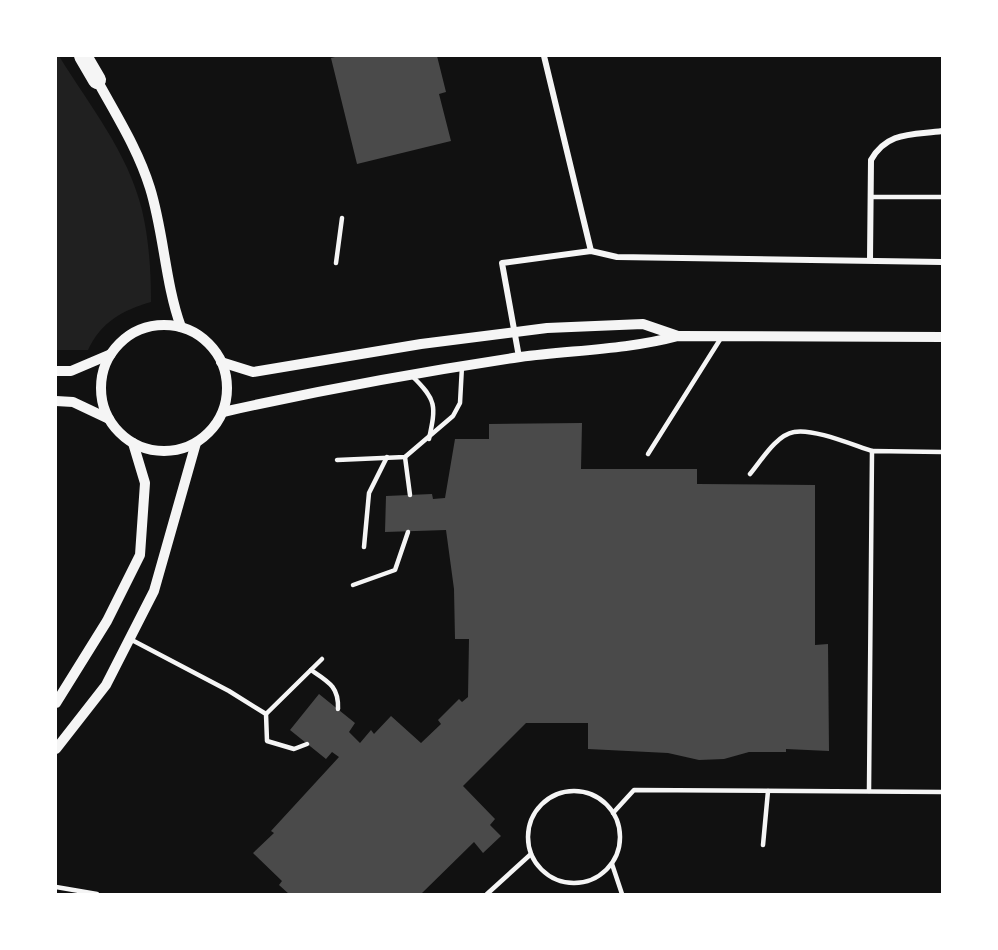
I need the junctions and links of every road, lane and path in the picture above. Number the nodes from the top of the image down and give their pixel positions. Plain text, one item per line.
1 (83, 56) edge
2 (90, 56) edge
3 (544, 56) edge
4 (97, 80) junction
5 (942, 131) edge
6 (871, 197) junction
7 (942, 197) edge
8 (342, 218) dead end
9 (591, 251) junction
10 (870, 260) junction
11 (942, 262) edge
12 (336, 263) dead end
13 (181, 327) junction
14 (515, 331) junction
15 (678, 336) junction
16 (723, 336) junction
17 (942, 336) edge
18 (111, 354) junction
19 (519, 357) junction
20 (221, 362) junction
21 (462, 366) junction
22 (56, 371) edge
23 (412, 376) junction
24 (56, 401) edge
25 (223, 412) junction
26 (109, 419) junction
27 (429, 439) junction
28 (196, 442) junction
29 (133, 443) junction
30 (872, 451) junction
31 (942, 452) edge
32 (648, 454) dead end
33 (387, 457) junction
34 (405, 457) junction
35 (337, 459) dead end
36 (750, 474) dead end
37 (410, 495) dead end
38 (408, 532) dead end
39 (364, 547) dead end
40 (353, 585) dead end
41 (130, 639) junction
42 (322, 659) dead end
43 (311, 670) junction
44 (56, 703) edge
45 (338, 709) dead end
46 (266, 714) junction
47 (308, 744) dead end
48 (56, 750) edge
49 (768, 791) junction
50 (869, 791) junction
51 (942, 792) edge
52 (614, 813) junction
53 (763, 845) dead end
54 (531, 854) junction
55 (612, 864) junction
56 (57, 887) edge
57 (494, 892) edge
58 (56, 894) edge
59 (97, 894) edge
60 (488, 894) edge
61 (622, 894) edge

1 - 4 highway
2 - 4 street
3 - 9 street
4 - 13 street
5 - 6 street
6 - 7 lane
6 - 10 street
8 - 12 lane
9 - 10 street
9 - 14 street
10 - 11 street
13 - 18 street
13 - 20 street
14 - 15 street
14 - 19 street
14 - 20 street
15 - 16 street
15 - 19 street
16 - 17 street
16 - 32 lane
18 - 22 street
18 - 26 street
19 - 21 street
20 - 25 street
21 - 23 street
21 - 27 lane
23 - 25 street
23 - 27 lane
24 - 26 street
25 - 28 street
26 - 29 street
27 - 34 lane
28 - 29 street
28 - 41 street
29 - 44 street
30 - 31 lane
30 - 36 lane
30 - 50 lane
33 - 34 lane
33 - 35 lane
33 - 39 lane
34 - 37 lane
38 - 40 lane
41 - 46 lane
41 - 48 street
42 - 43 lane
43 - 45 lane
43 - 46 lane
46 - 47 lane
49 - 50 lane
49 - 52 lane
49 - 53 lane
50 - 51 lane
52 - 54 lane
52 - 55 lane
54 - 55 lane
54 - 57 lane
55 - 61 lane
56 - 58 lane
56 - 59 lane
57 - 60 lane

